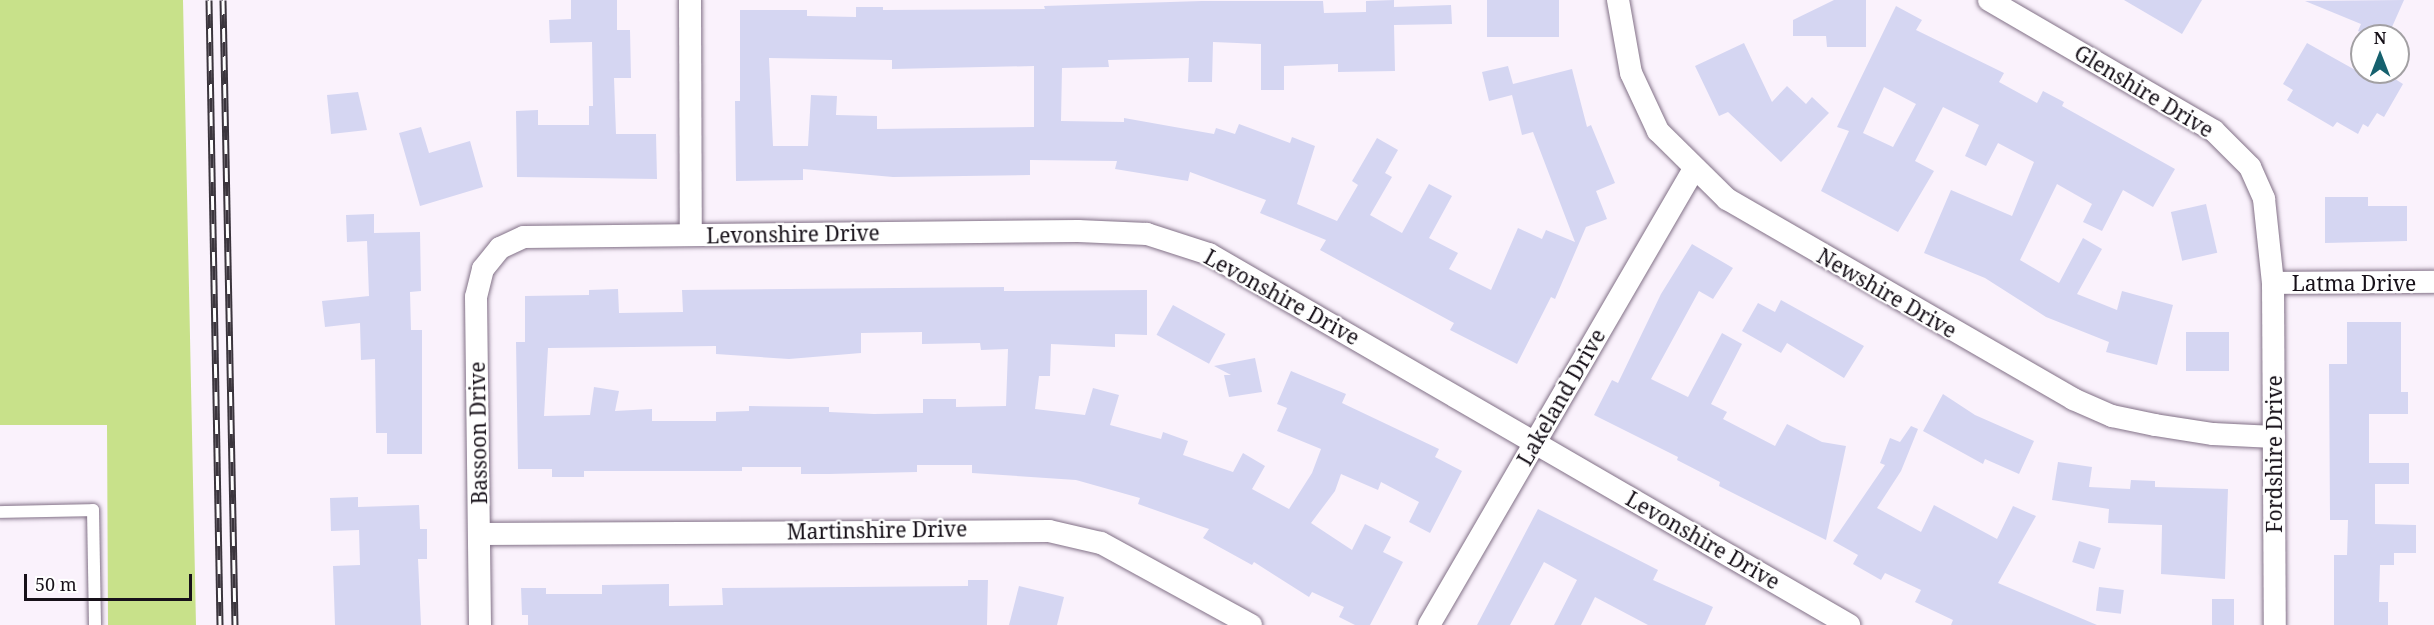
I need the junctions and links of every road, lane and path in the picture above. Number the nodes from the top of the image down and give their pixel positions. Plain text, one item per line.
1 (690, 0) edge
2 (1618, 0) edge
3 (1989, 0) edge
4 (1694, 170) junction
5 (691, 236) junction
6 (500, 248) joint
7 (2434, 282) edge
8 (2273, 283) junction
9 (2274, 437) junction
10 (1534, 443) junction
11 (0, 512) edge
12 (480, 534) junction
13 (95, 625) edge
14 (480, 625) edge
15 (1251, 625) edge
16 (1428, 625) edge
17 (1849, 625) edge
18 (2275, 625) edge

1 - 5 street
2 - 4 street, Newshire Drive
3 - 8 street, Glenshire Drive
4 - 9 street, Newshire Drive
4 - 10 street, Lakeland Drive
5 - 6 street, Levonshire Drive
5 - 10 street, Levonshire Drive
6 - 12 street, Bassoon Drive
7 - 8 street, Latma Drive
8 - 9 street, Fordshire Drive
9 - 18 street, Fordshire Drive
10 - 16 street, Lakeland Drive
10 - 17 street, Levonshire Drive
11 - 13 lane
12 - 14 street, Bassoon Drive
12 - 15 street, Martinshire Drive

